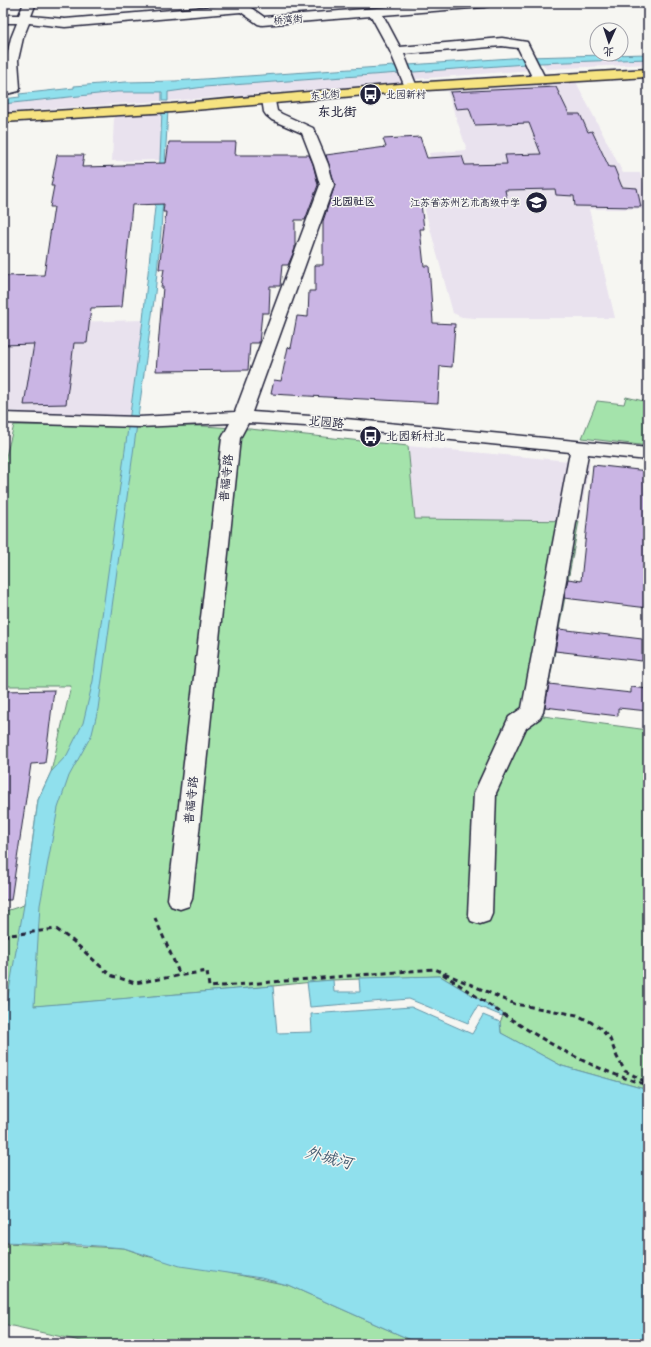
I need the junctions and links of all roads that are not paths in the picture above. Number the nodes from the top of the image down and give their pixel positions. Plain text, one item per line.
1 (30, 3) edge
2 (484, 3) edge
3 (241, 6) edge
4 (375, 12) junction
5 (3, 19) edge
6 (24, 19) junction
7 (396, 51) junction
8 (648, 73) edge
9 (540, 80) junction
10 (411, 87) junction
11 (3, 91) edge
12 (269, 99) junction
13 (3, 118) edge
14 (242, 417) junction
15 (3, 418) edge
16 (580, 447) junction
17 (648, 454) edge
18 (180, 899) dead end
19 (480, 914) dead end

1 - 6 street
2 - 4 street, 桥湾街
3 - 4 street, 桥湾街
3 - 6 street, 桥湾街
4 - 7 street
5 - 6 street, 桥湾街
6 - 11 street
7 - 9 street
7 - 10 street
8 - 9 main road, 东北街
9 - 10 main road, 东北街
10 - 12 main road, 东北街
12 - 13 main road, 东北街
12 - 14 street, 普福寺路
14 - 15 street, 北园路
14 - 16 street, 北园路
14 - 18 street, 普福寺路
16 - 17 street, 北园路
16 - 19 street

